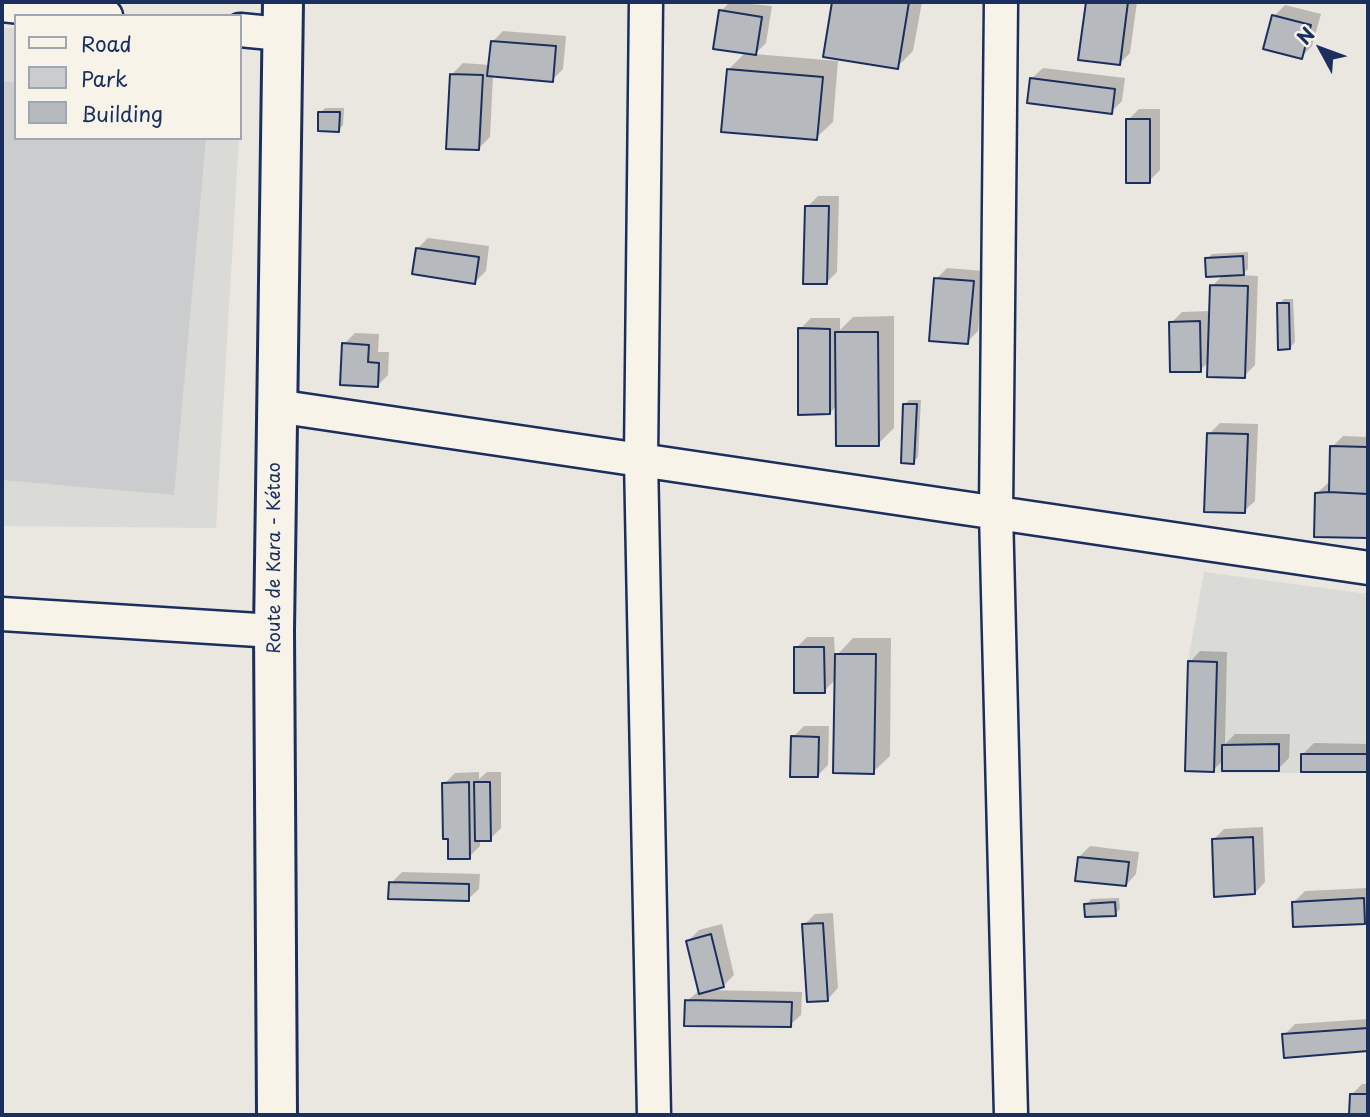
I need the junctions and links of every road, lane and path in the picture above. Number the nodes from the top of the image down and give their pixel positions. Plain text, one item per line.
1 (646, 2) edge
2 (1001, 2) edge
3 (2, 5) edge
4 (87, 14) edge
5 (282, 18) edge
6 (242, 29) edge
7 (276, 406) junction
8 (641, 459) junction
9 (996, 512) junction
10 (1368, 568) edge
11 (2, 614) edge
12 (274, 632) junction
13 (277, 1115) edge
14 (654, 1115) edge
15 (1012, 1115) edge

1 - 8 street
2 - 9 street
3 - 4 street
5 - 6 street
5 - 7 main road, Route de Kara - Kétao
7 - 8 street
7 - 12 main road, Route de Kara - Kétao
8 - 9 street
8 - 14 street
9 - 10 street
9 - 15 street
11 - 12 street
12 - 13 main road, Route de Kara - Kétao

